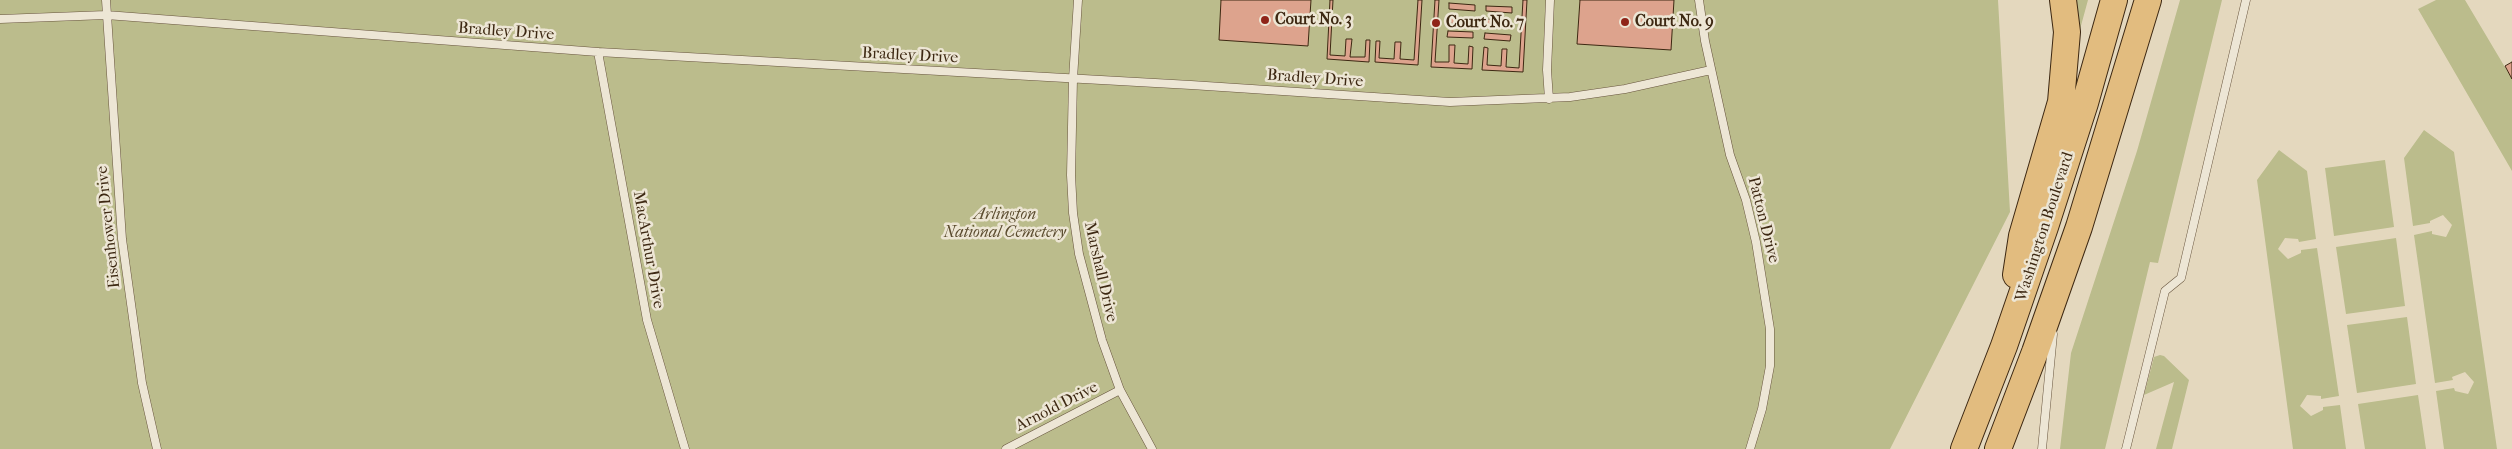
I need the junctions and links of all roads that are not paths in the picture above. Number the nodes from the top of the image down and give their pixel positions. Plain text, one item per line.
1 (106, 0) edge
2 (1078, 0) edge
3 (1550, 0) edge
4 (1699, 0) edge
5 (2063, 0) edge
6 (2114, 0) edge
7 (2148, 0) edge
8 (2246, 0) edge
9 (106, 15) junction
10 (0, 19) edge
11 (598, 52) junction
12 (1711, 70) junction
13 (1073, 79) junction
14 (1549, 99) junction
15 (2058, 288) junction
16 (2004, 346) junction
17 (1120, 390) junction
18 (157, 449) edge
19 (685, 449) edge
20 (1006, 449) edge
21 (1152, 449) edge
22 (1750, 449) edge
23 (1964, 449) edge
24 (1998, 449) edge
25 (2042, 449) edge
26 (2126, 449) edge

1 - 9 lane, Eisenhower Drive
2 - 13 lane, Marshall Drive
3 - 14 lane
4 - 12 lane, Patton Drive
5 - 16 highway
6 - 16 highway, Washington Boulevard
7 - 15 highway, Washington Boulevard
8 - 26 lane
9 - 10 lane, Bradley Drive
9 - 11 lane, Bradley Drive
9 - 18 lane, Eisenhower Drive
11 - 13 lane, Bradley Drive
11 - 19 lane, MacArthur Drive
12 - 14 lane, Bradley Drive
12 - 22 lane, Patton Drive
13 - 14 lane, Bradley Drive
13 - 17 lane, Marshall Drive
15 - 24 highway, Washington Boulevard
15 - 25 lane
16 - 23 highway, Washington Boulevard
17 - 20 lane, Arnold Drive
17 - 21 lane, Marshall Drive

